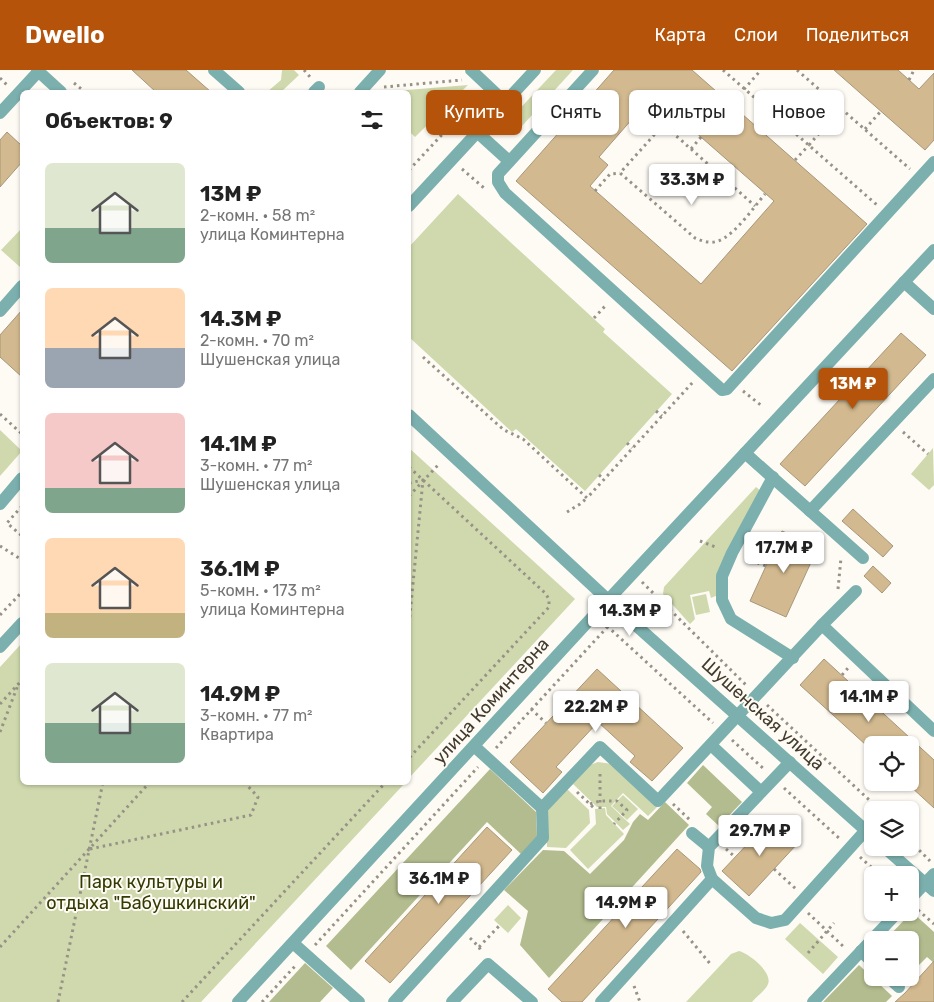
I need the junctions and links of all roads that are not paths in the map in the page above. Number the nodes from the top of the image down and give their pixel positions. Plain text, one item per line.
1 (214, 70) edge
2 (380, 70) edge
3 (471, 70) edge
4 (535, 70) edge
5 (593, 70) edge
6 (38, 71) edge
7 (21, 90) edge
8 (59, 90) edge
9 (237, 90) edge
10 (362, 90) edge
11 (492, 90) edge
12 (516, 90) edge
13 (20, 91) edge
14 (0, 113) edge
15 (474, 135) edge
16 (480, 135) edge
17 (509, 161) junction
18 (934, 162) edge
19 (411, 204) edge
20 (934, 250) edge
21 (904, 282) junction
22 (20, 288) edge
23 (934, 309) edge
24 (0, 311) edge
25 (934, 379) edge
26 (411, 418) edge
27 (745, 453) junction
28 (773, 478) junction
29 (20, 480) edge
30 (0, 504) edge
31 (810, 511) junction
32 (863, 558) dead end
33 (856, 591) dead end
34 (608, 600) junction
35 (20, 625) edge
36 (822, 625) junction
37 (0, 647) edge
38 (793, 658) junction
39 (738, 715) junction
40 (934, 731) edge
41 (710, 745) junction
42 (474, 746) junction
43 (790, 762) junction
44 (761, 792) junction
45 (542, 808) junction
46 (693, 828) road end
47 (864, 829) edge
48 (864, 838) edge
49 (709, 848) junction
50 (896, 856) edge
51 (712, 879) junction
52 (931, 883) edge
53 (919, 897) edge
54 (890, 921) edge
55 (293, 943) junction
56 (858, 955) junction
57 (864, 958) edge
58 (238, 1002) edge
59 (359, 1002) edge
60 (394, 1002) edge
61 (452, 1002) edge
62 (532, 1002) edge
63 (601, 1002) edge
64 (813, 1002) edge

1 - 9 street
2 - 10 street
3 - 11 street
4 - 12 street
5 - 17 street
6 - 7 street
6 - 8 street
13 - 14 street
15 - 19 street
16 - 17 street
17 - 18 street
20 - 21 street, улица Коминтерна
21 - 23 street
21 - 27 street, улица Коминтерна
22 - 24 street
25 - 31 street
26 - 34 street, Шушенская улица
27 - 28 street
27 - 34 street, улица Коминтерна
28 - 31 street
28 - 38 street
29 - 30 street
31 - 32 street
33 - 36 street
34 - 39 street, Шушенская улица
34 - 42 street, улица Коминтерна
35 - 37 street
36 - 38 street
36 - 40 street
38 - 39 street
39 - 41 street
39 - 43 street, Шушенская улица
41 - 44 street
41 - 45 street
42 - 45 street
42 - 55 street, улица Коминтерна
43 - 44 street
43 - 47 street, Шушенская улица
44 - 49 street
45 - 60 street
46 - 49 street
48 - 51 street
49 - 51 street
50 - 52 street
51 - 63 street
52 - 53 street
54 - 56 street
55 - 58 street, улица Коминтерна
55 - 59 street
56 - 57 street
56 - 64 street
61 - 62 street

